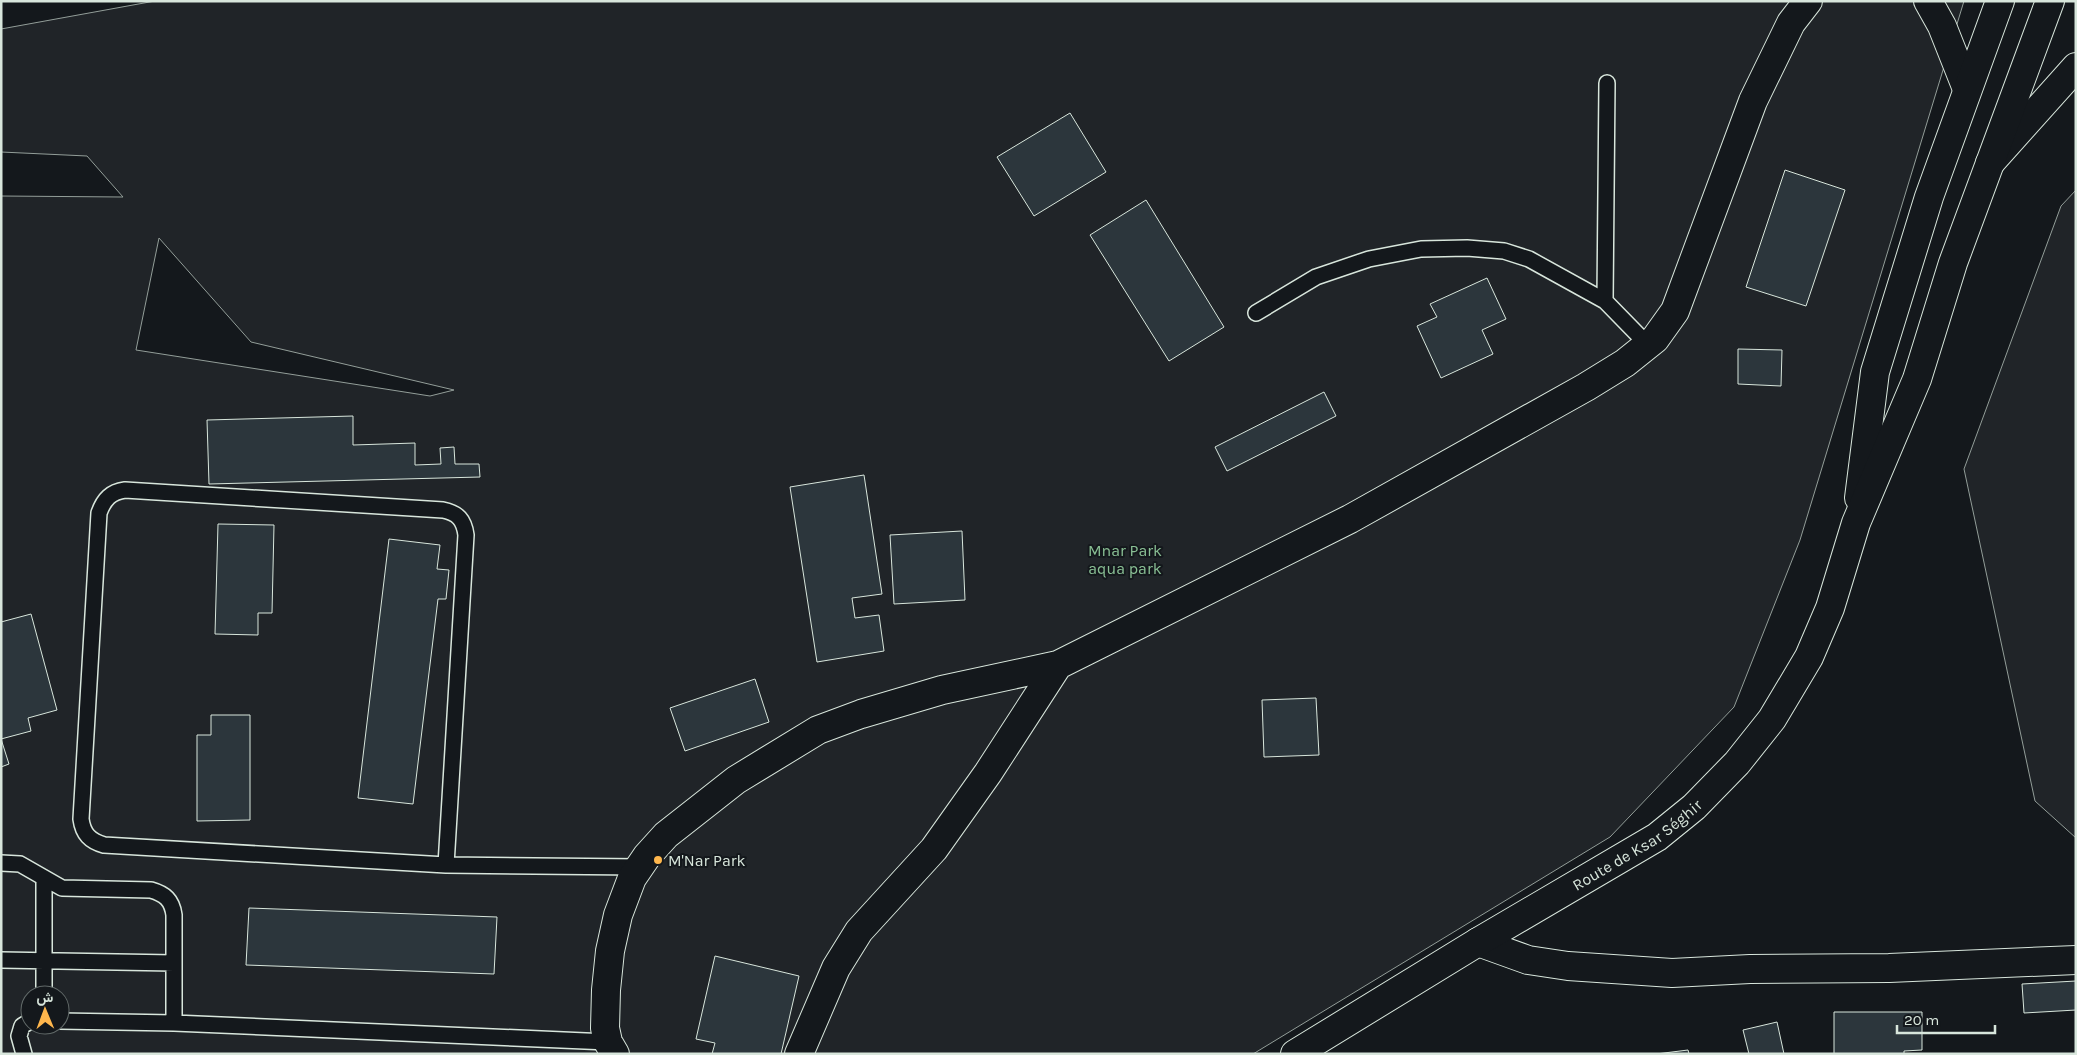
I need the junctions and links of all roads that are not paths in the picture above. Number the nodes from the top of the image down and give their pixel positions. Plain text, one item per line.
1 (1808, 1) edge
2 (1928, 1) edge
3 (2000, 1) edge
4 (2050, 1) edge
5 (2076, 67) edge
6 (1606, 82) dead end
7 (1967, 89) junction
8 (1988, 166) junction
9 (1606, 300) junction
10 (1256, 313) dead end
11 (1648, 345) junction
12 (1856, 523) junction
13 (1058, 665) junction
14 (1, 863) edge
15 (446, 865) junction
16 (640, 867) junction
17 (44, 879) junction
18 (1478, 942) junction
19 (1, 960) edge
20 (2076, 960) edge
21 (44, 961) junction
22 (174, 963) junction
23 (44, 985) edge
24 (70, 1021) edge
25 (174, 1023) junction
26 (20, 1033) edge
27 (611, 1048) edge
28 (24, 1054) edge
29 (799, 1054) edge
30 (1295, 1054) edge

1 - 11 street
2 - 7 street
3 - 7 street
4 - 8 street
5 - 8 street
6 - 9 lane
7 - 12 street
8 - 12 street
9 - 10 lane
9 - 11 lane
11 - 13 street
12 - 18 street, Route de Ksar Séghir
13 - 16 street
13 - 29 street
14 - 17 lane
15 - 15 lane
15 - 16 lane
16 - 27 street
17 - 21 lane
17 - 22 lane
18 - 20 street
18 - 30 street, Route de Ksar Séghir
19 - 21 lane
21 - 22 lane
21 - 23 lane
22 - 25 lane
24 - 25 lane
25 - 27 lane
26 - 28 lane

